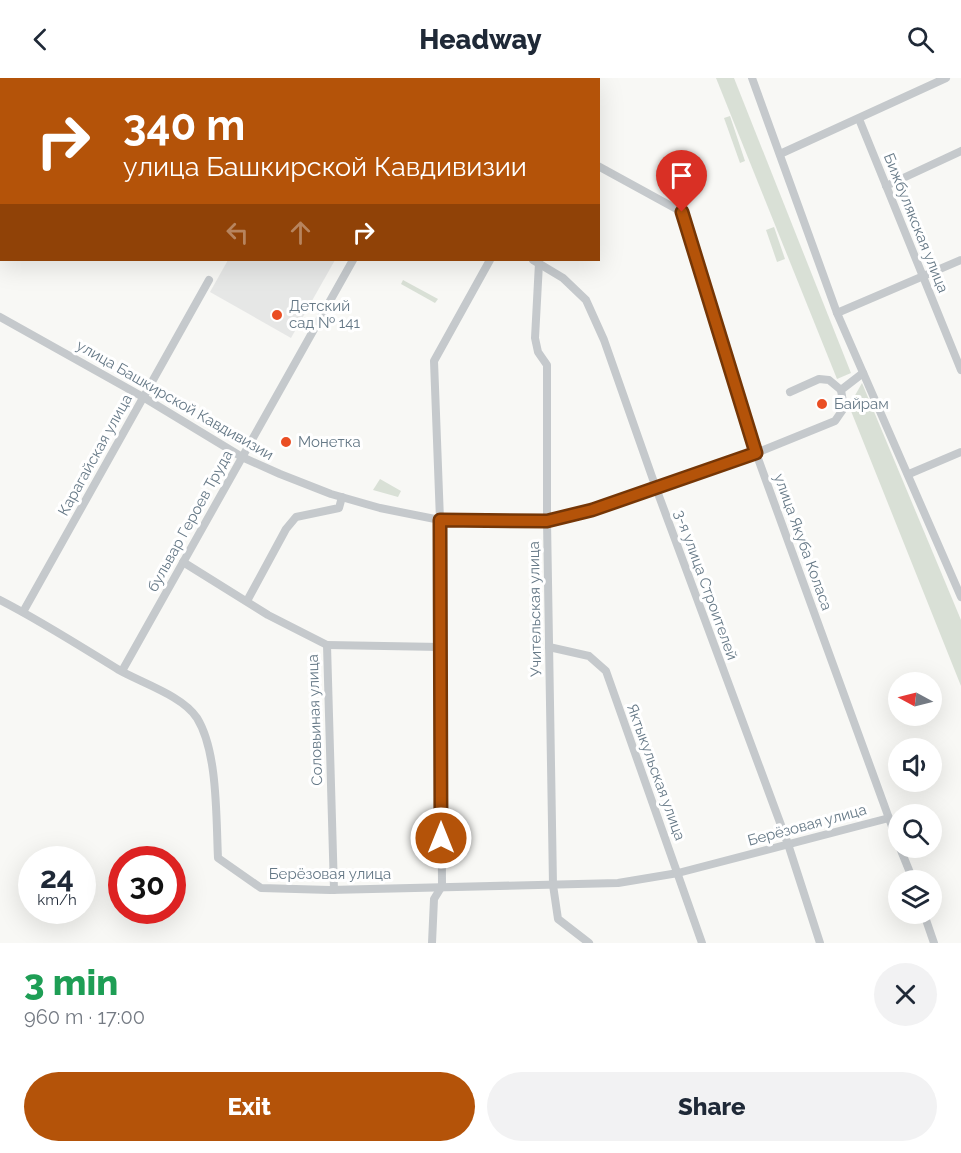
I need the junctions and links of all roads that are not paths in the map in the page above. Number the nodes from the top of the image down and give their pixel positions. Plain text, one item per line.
1 (752, 78) edge
2 (946, 78) edge
3 (859, 119) junction
4 (961, 151) edge
5 (780, 154) junction
6 (600, 167) edge
7 (886, 186) junction
8 (961, 260) edge
9 (352, 261) edge
10 (489, 261) edge
11 (536, 261) edge
12 (922, 275) junction
13 (209, 280) dead end
14 (837, 312) junction
15 (0, 317) edge
16 (961, 370) edge
17 (863, 373) junction
18 (842, 390) junction
19 (790, 392) dead end
20 (143, 398) junction
21 (961, 452) edge
22 (756, 453) junction
23 (242, 457) junction
24 (909, 474) junction
25 (656, 488) junction
26 (342, 497) junction
27 (440, 520) junction
28 (547, 521) junction
29 (183, 562) junction
30 (961, 597) edge
31 (0, 600) edge
32 (248, 601) junction
33 (23, 612) junction
34 (327, 645) junction
35 (441, 647) junction
36 (549, 647) junction
37 (122, 671) junction
38 (888, 815) edge
39 (888, 818) edge
40 (788, 844) junction
41 (678, 873) junction
42 (553, 885) junction
43 (442, 886) junction
44 (334, 890) junction
45 (927, 924) edge
46 (432, 943) edge
47 (589, 943) edge
48 (702, 943) edge
49 (820, 943) edge
50 (934, 943) edge

1 - 5 street
2 - 3 street
3 - 5 street
3 - 7 street, Бижбулякская улица
4 - 7 street
5 - 14 street
6 - 22 street, улица Якуба Коласа
7 - 12 street, Бижбулякская улица
8 - 12 street
9 - 23 street, бульвар Героев Труда
10 - 27 street
11 - 25 street, 3-я улица Строителей
11 - 28 street, Учительская улица
12 - 14 street
12 - 16 street, Бижбулякская улица
13 - 20 street, Карагайская улица
14 - 17 street
15 - 20 street, улица Башкирской Кавдивизии
17 - 18 street
17 - 24 street
18 - 19 street
18 - 22 street, улица Башкирской Кавдивизии
20 - 23 street, улица Башкирской Кавдивизии
20 - 33 street, Карагайская улица
21 - 24 street
22 - 25 street, улица Башкирской Кавдивизии
22 - 38 street, улица Якуба Коласа
23 - 26 street, улица Башкирской Кавдивизии
23 - 29 street, бульвар Героев Труда
24 - 30 street
25 - 28 street, улица Башкирской Кавдивизии
25 - 40 street, 3-я улица Строителей
26 - 27 street, улица Башкирской Кавдивизии
26 - 32 street
27 - 28 street, улица Башкирской Кавдивизии
27 - 35 street
28 - 36 street, Учительская улица
29 - 32 street, Соловьиная улица
29 - 37 street, бульвар Героев Труда
31 - 33 street, Берёзовая улица
32 - 34 street, Соловьиная улица
33 - 37 street, Берёзовая улица
34 - 35 street
34 - 44 street, Соловьиная улица
35 - 43 street
36 - 41 street, Яктыкульская улица
36 - 42 street, Учительская улица
37 - 44 street, Берёзовая улица
39 - 40 street, Берёзовая улица
40 - 41 street, Берёзовая улица
40 - 49 street, 3-я улица Строителей
41 - 42 street, Берёзовая улица
41 - 48 street, Яктыкульская улица
42 - 43 street, Берёзовая улица
42 - 47 street, Учительская улица
43 - 44 street, Берёзовая улица
43 - 46 street
45 - 50 street

